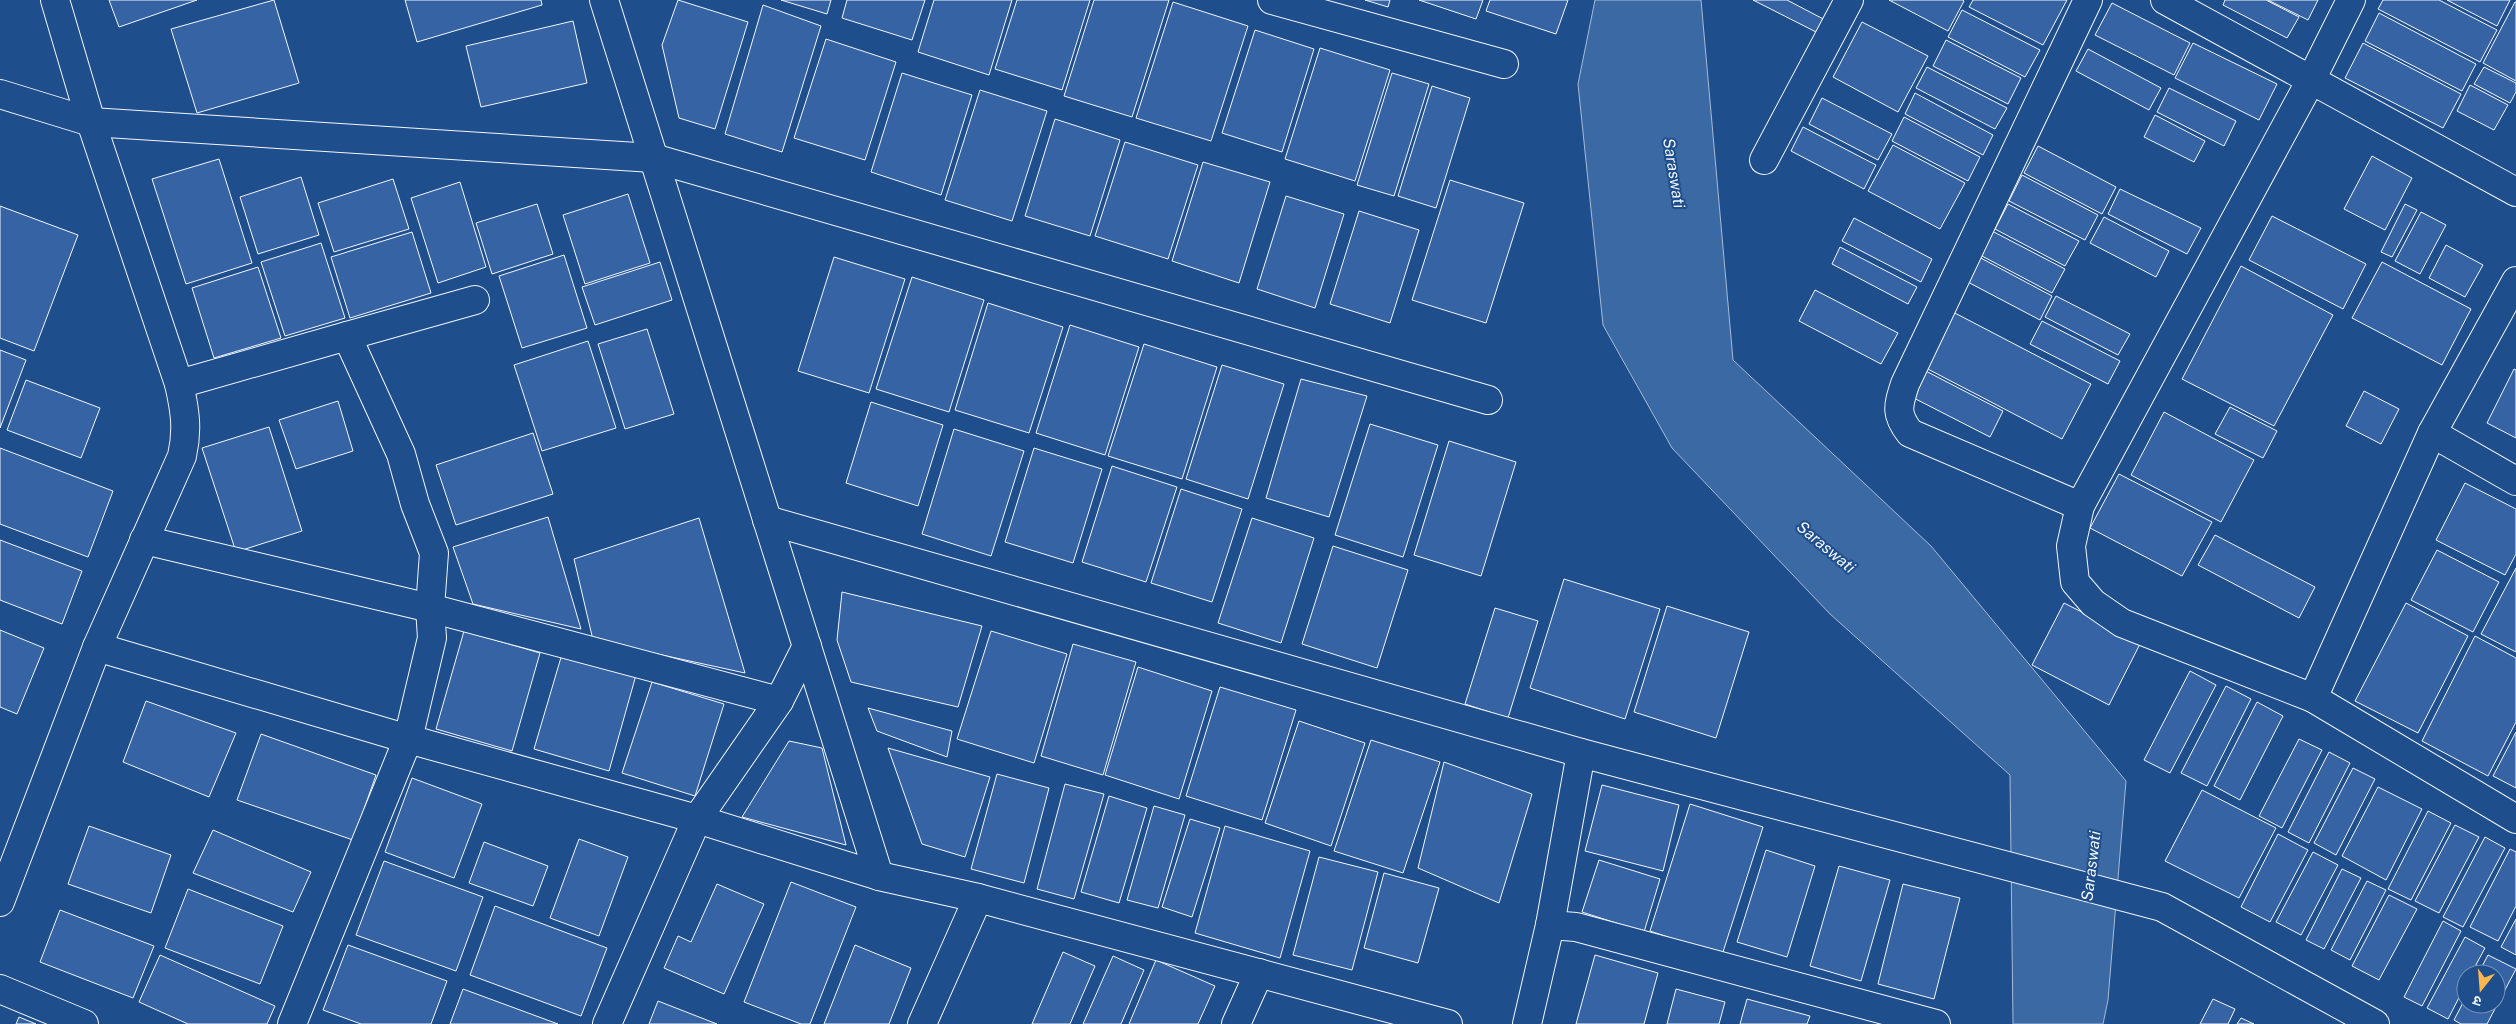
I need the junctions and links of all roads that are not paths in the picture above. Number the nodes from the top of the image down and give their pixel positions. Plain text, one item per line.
1 (55, 0) edge
2 (604, 0) edge
3 (1272, 0) edge
4 (1849, 0) edge
5 (2088, 0) edge
6 (2165, 0) edge
7 (2351, 0) edge
8 (1504, 64) dead end
9 (2311, 80) junction
10 (0, 94) edge
11 (92, 122) junction
12 (653, 158) junction
13 (1764, 160) dead end
14 (2516, 192) edge
15 (2516, 281) edge
16 (475, 300) dead end
17 (347, 336) junction
18 (179, 384) junction
19 (1488, 400) dead end
20 (2432, 433) junction
21 (2516, 481) edge
22 (2080, 506) junction
23 (767, 520) junction
24 (144, 540) junction
25 (430, 608) junction
26 (807, 646) junction
27 (97, 647) junction
28 (2313, 698) junction
29 (780, 701) junction
30 (408, 740) junction
31 (1581, 753) junction
32 (696, 819) junction
33 (2516, 819) edge
34 (879, 876) junction
35 (978, 898) junction
36 (0, 902) edge
37 (1550, 925) junction
38 (1259, 973) junction
39 (0, 989) edge
40 (84, 1024) edge
41 (292, 1024) edge
42 (606, 1024) edge
43 (922, 1024) edge
44 (1236, 1024) edge
45 (1448, 1024) edge
46 (1527, 1024) edge
47 (1936, 1024) edge
48 (2375, 1024) edge

1 - 11 street
2 - 12 street
3 - 8 street
4 - 13 street
5 - 22 street
6 - 9 street
7 - 9 street
9 - 14 street
9 - 22 street
10 - 11 street
11 - 12 street
11 - 18 street
12 - 19 street
12 - 23 street
15 - 20 street
16 - 17 street
17 - 18 street
17 - 25 street
18 - 24 street
20 - 21 street
20 - 28 street
22 - 28 street
23 - 26 street
23 - 31 street
24 - 25 street
24 - 27 street
25 - 29 street
25 - 30 street
26 - 29 street
26 - 34 street
27 - 30 street
27 - 36 street
28 - 33 street
29 - 32 street
30 - 32 street
30 - 41 street
31 - 37 street
31 - 48 street
32 - 34 street
32 - 42 street
34 - 35 street
35 - 38 street
35 - 43 street
37 - 46 street
37 - 47 street
38 - 44 street
38 - 45 street
39 - 40 street

